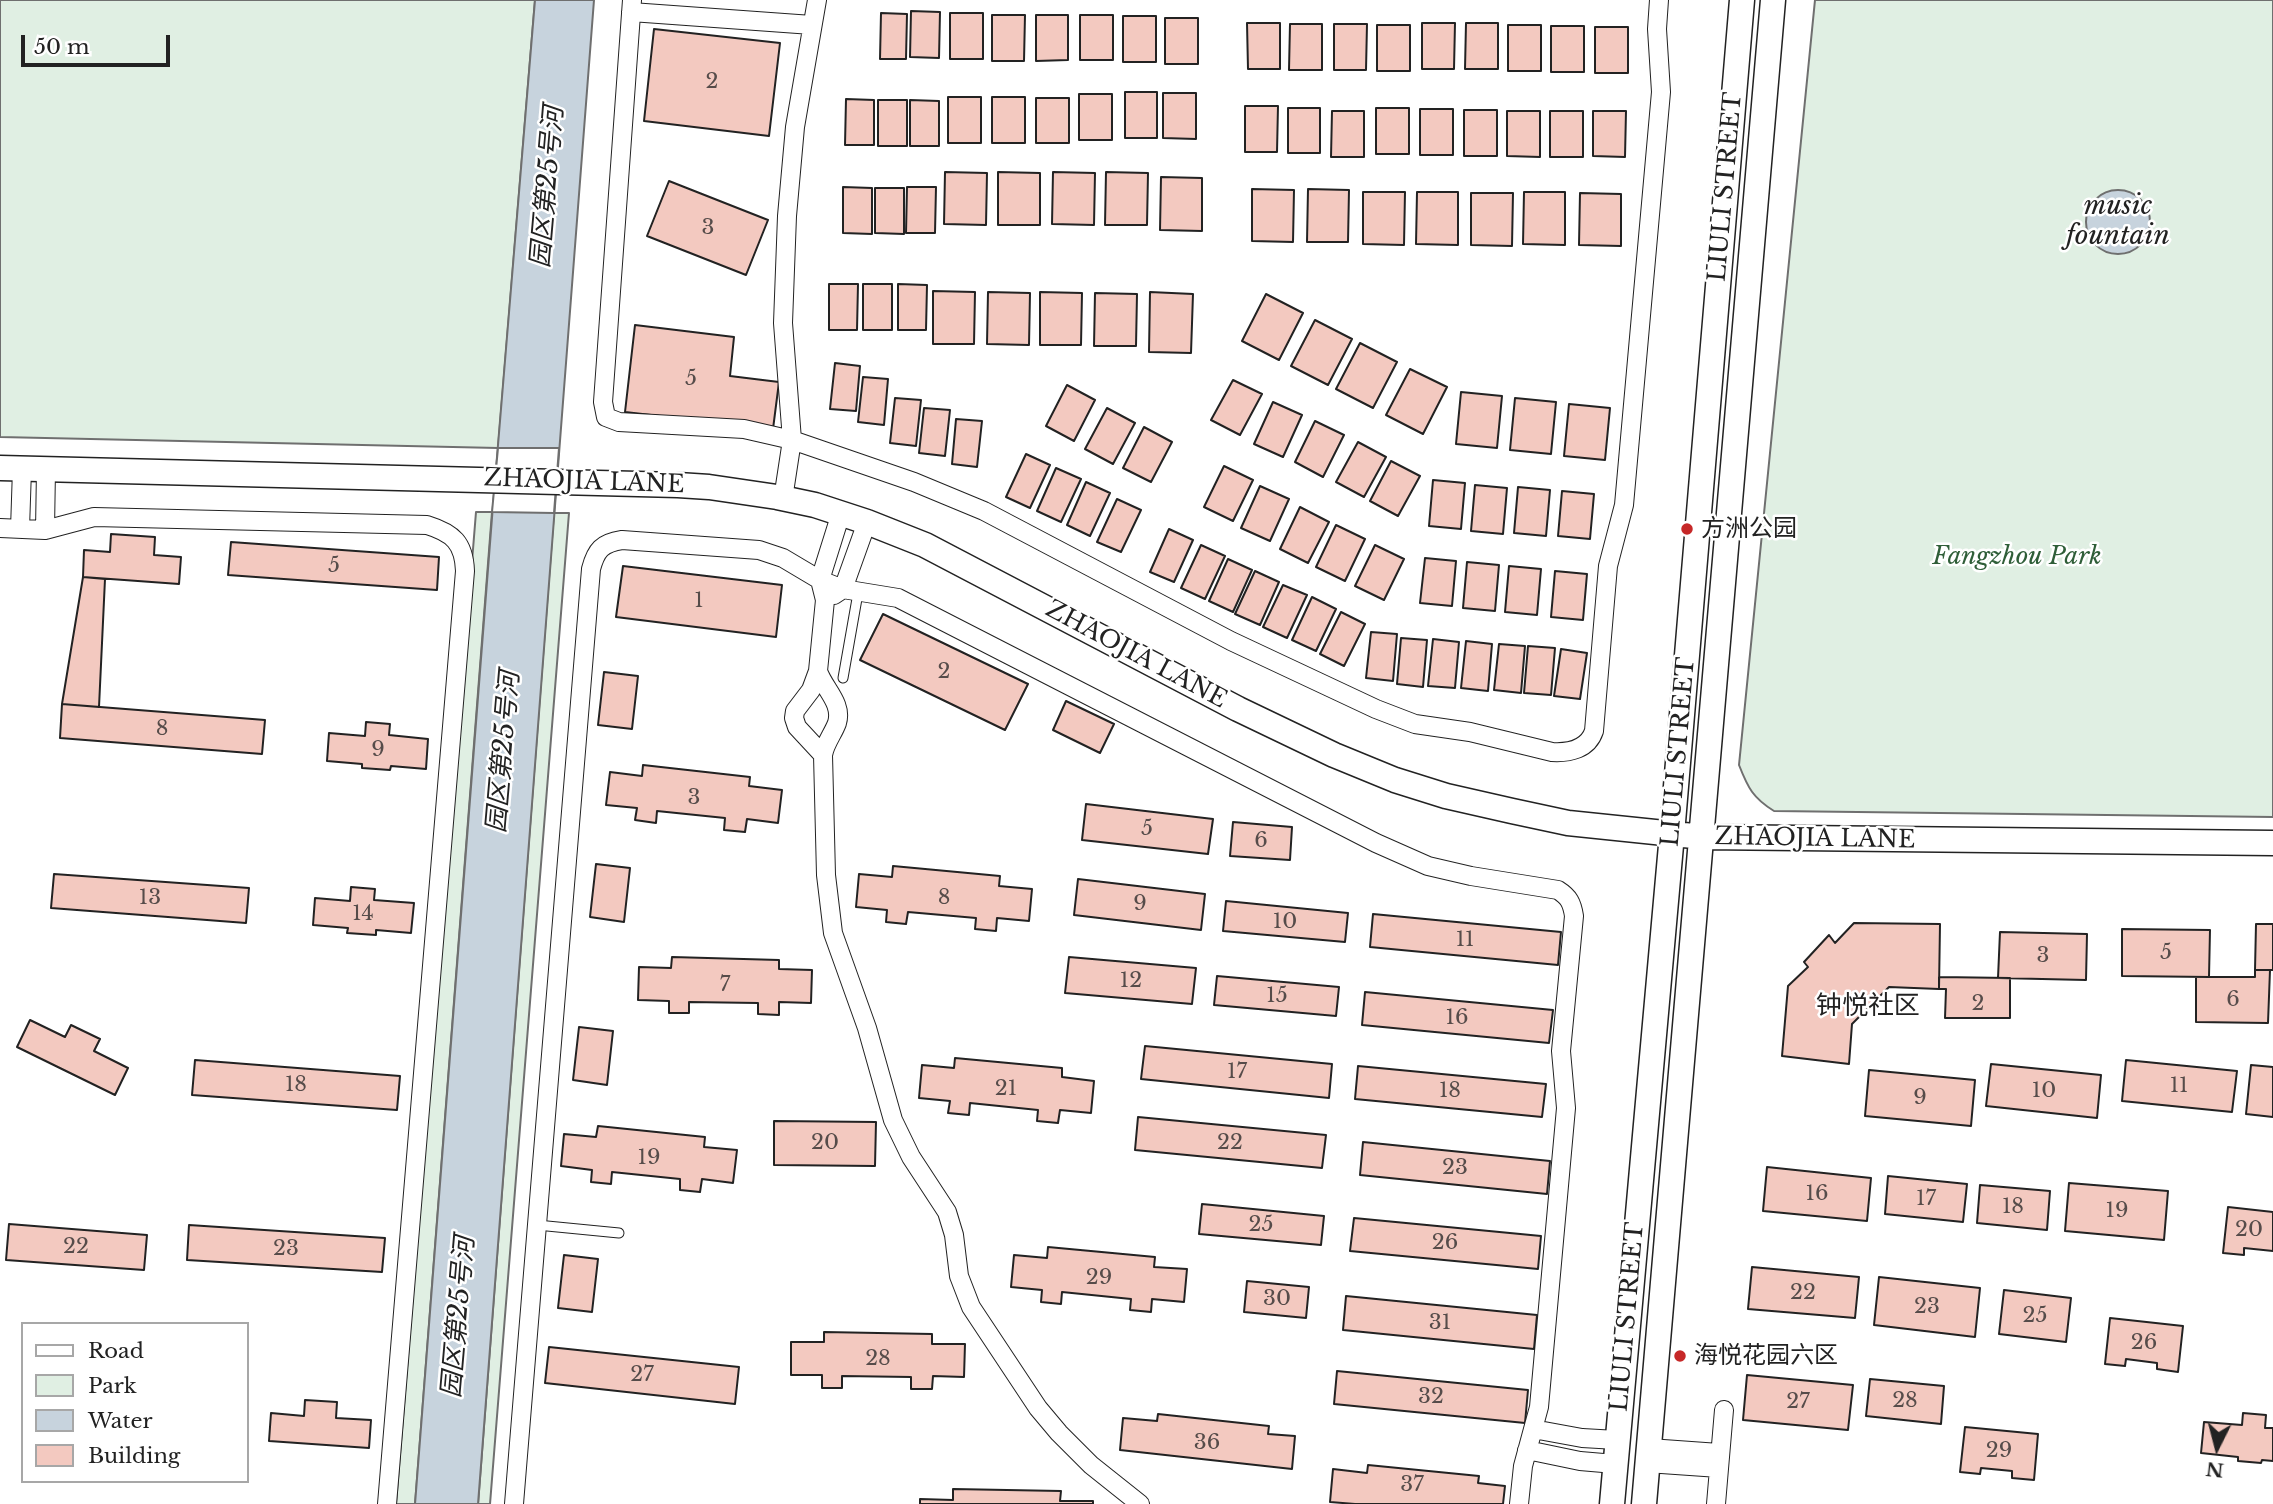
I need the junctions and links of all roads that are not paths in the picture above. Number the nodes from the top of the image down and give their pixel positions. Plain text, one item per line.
1 (817, 0) edge
2 (1659, 0) edge
3 (1742, 0) edge
4 (1773, 0) edge
5 (632, 6) edge
6 (812, 25) junction
7 (792, 440) junction
8 (22, 469) edge
9 (783, 499) junction
10 (841, 513) junction
11 (867, 522) junction
12 (0, 528) edge
13 (20, 529) junction
14 (44, 530) junction
15 (820, 580) junction
16 (850, 591) junction
17 (825, 600) junction
18 (818, 671) junction
19 (843, 678) dead end
20 (823, 755) junction
21 (1672, 834) junction
22 (1703, 837) junction
23 (2273, 843) edge
24 (537, 1225) junction
25 (619, 1234) dead end
26 (1724, 1409) dead end
27 (1533, 1429) junction
28 (1527, 1450) junction
29 (1616, 1452) junction
30 (1648, 1455) junction
31 (1719, 1461) junction
32 (387, 1504) edge
33 (514, 1504) edge
34 (1140, 1504) edge
35 (1519, 1504) edge
36 (1612, 1504) edge
37 (1644, 1504) edge
38 (1716, 1504) edge

1 - 6 street
2 - 7 street
3 - 21 main road, LIULI STREET
4 - 22 main road, LIULI STREET
5 - 6 street
5 - 7 street
6 - 7 street
7 - 9 street
8 - 9 main road, ZHAOJIA LANE
8 - 13 street
8 - 14 street
9 - 10 main road, ZHAOJIA LANE
10 - 11 main road, ZHAOJIA LANE
10 - 15 street
11 - 16 street
11 - 21 main road, ZHAOJIA LANE
12 - 13 street
13 - 14 street
14 - 32 street
15 - 16 street
15 - 17 street
15 - 24 street
16 - 17 street
16 - 19 lane
16 - 27 street
17 - 18 street
18 - 20 street
18 - 20 street
20 - 34 street
21 - 22 main road, ZHAOJIA LANE
21 - 29 main road, LIULI STREET
22 - 23 main road, ZHAOJIA LANE
22 - 30 main road, LIULI STREET
24 - 25 lane
24 - 33 street
26 - 31 street
27 - 28 street
27 - 29 street
28 - 29 street
28 - 35 street
29 - 36 main road, LIULI STREET
30 - 31 street
30 - 37 main road, LIULI STREET
31 - 38 street

